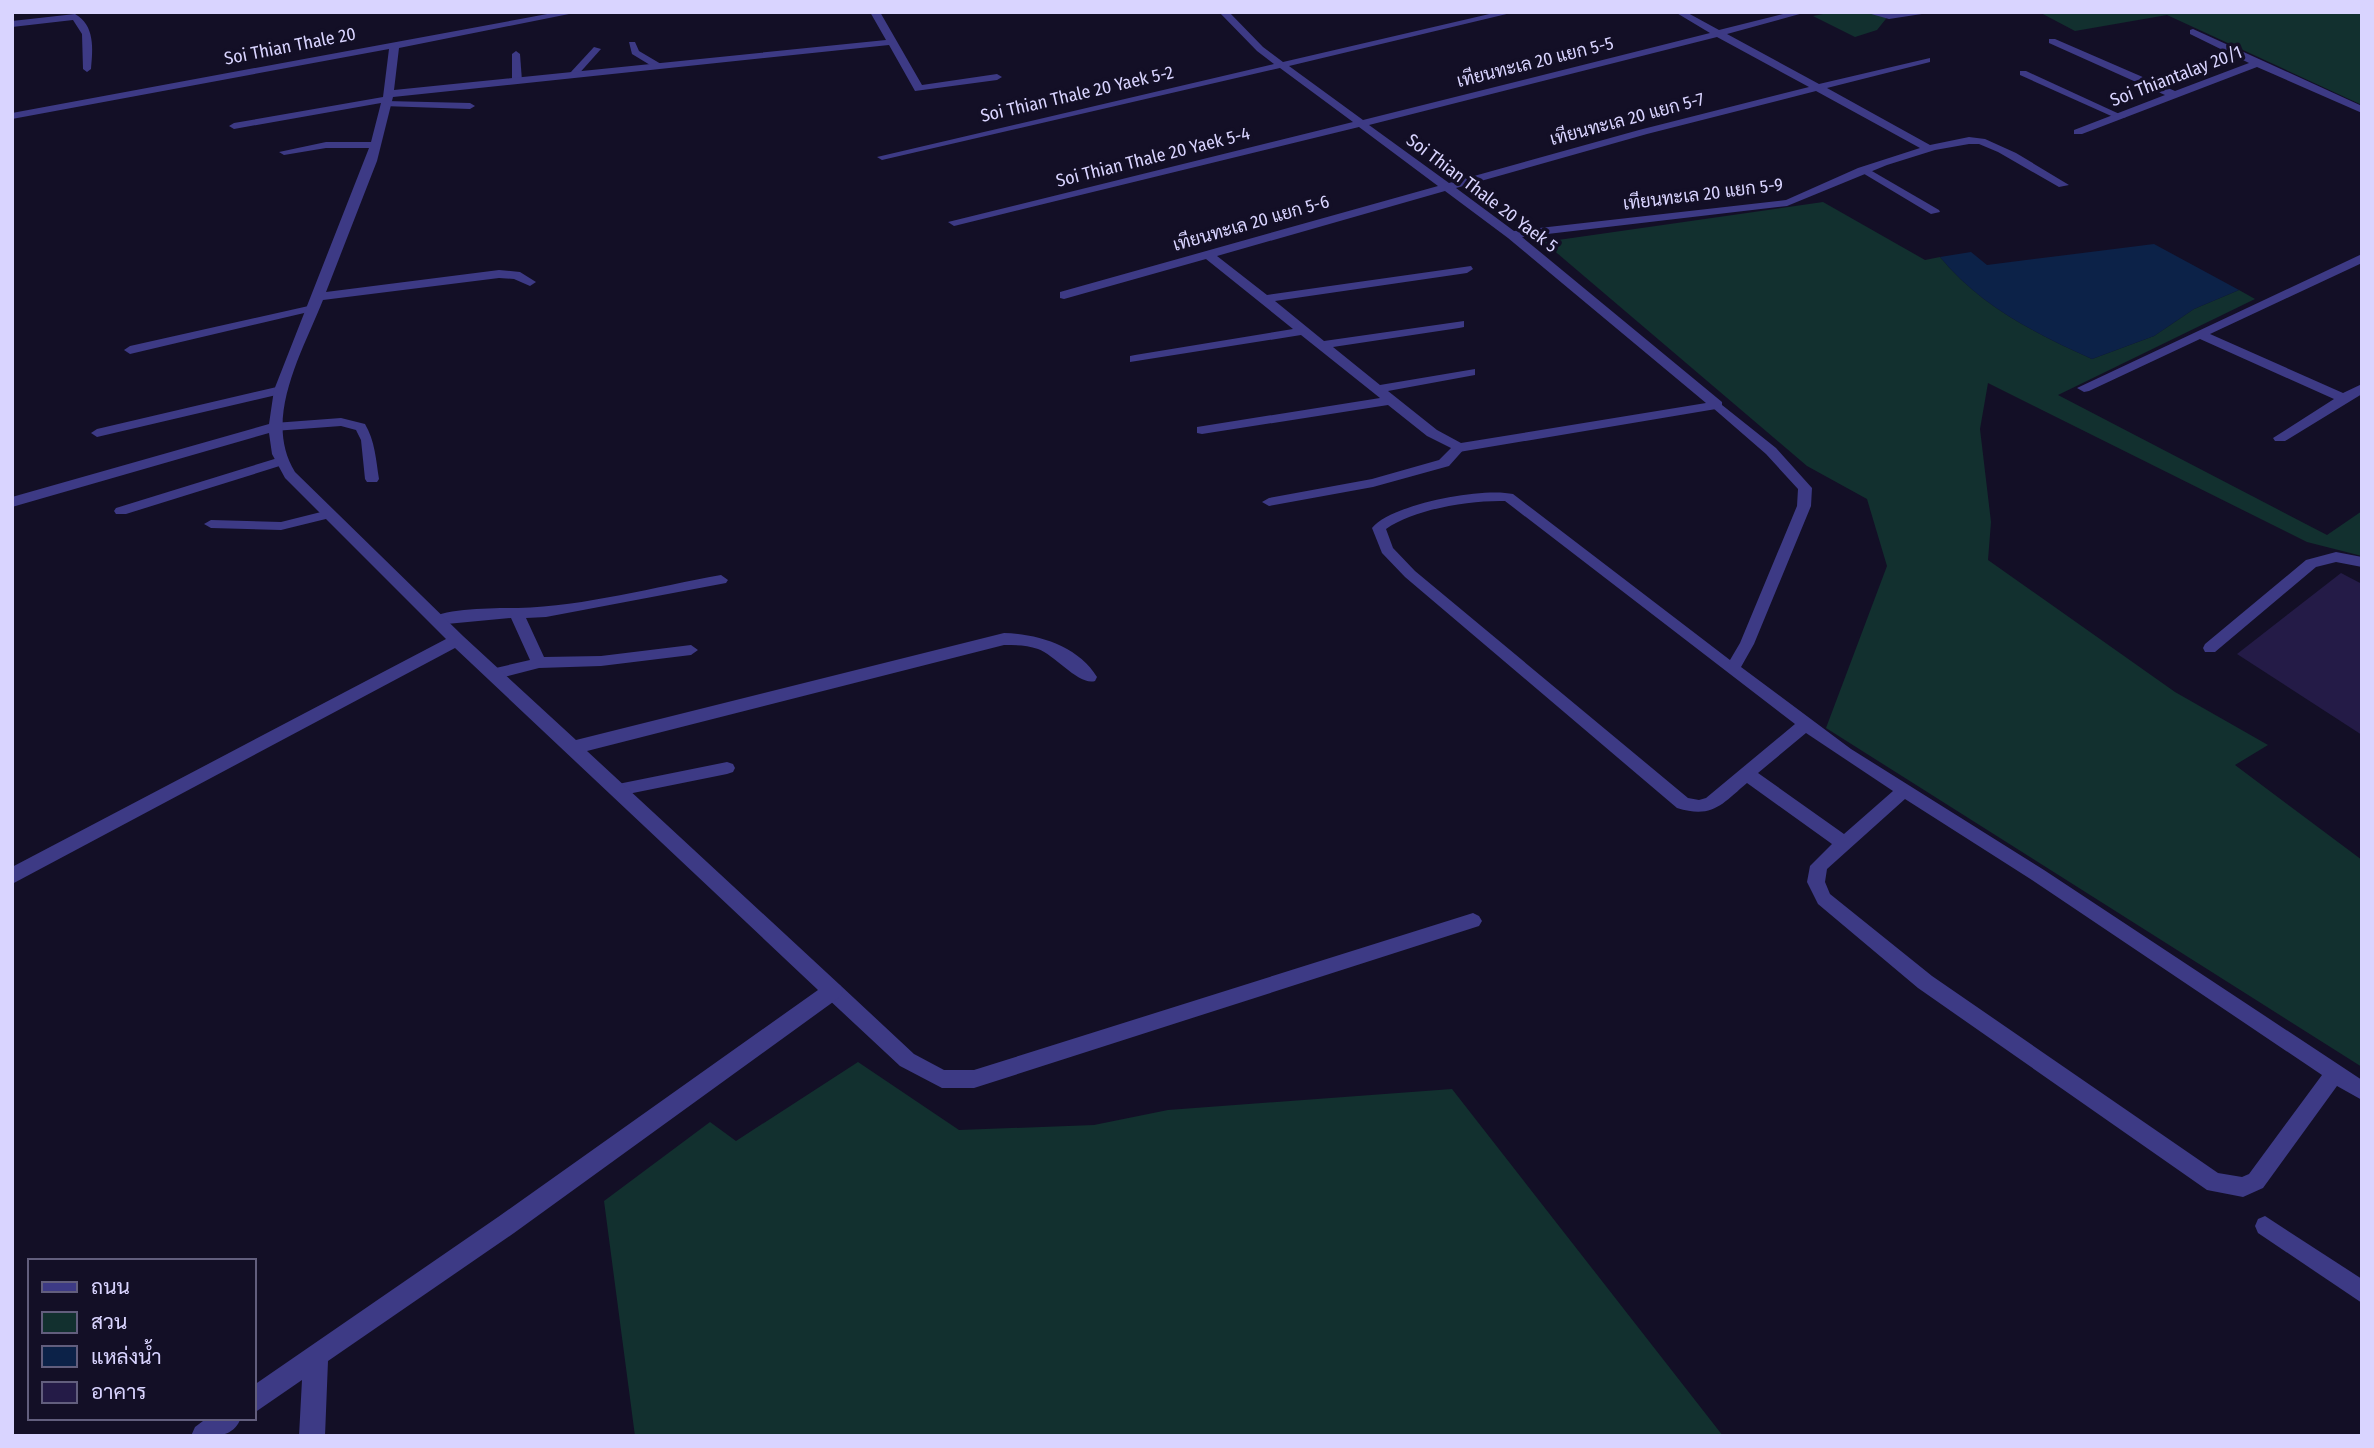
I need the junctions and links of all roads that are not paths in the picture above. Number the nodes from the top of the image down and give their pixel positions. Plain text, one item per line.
1 (575, 12) edge
2 (875, 12) edge
3 (1240, 12) edge
4 (1511, 12) edge
5 (1679, 12) edge
6 (1803, 12) edge
7 (1868, 12) edge
8 (1931, 12) edge
9 (556, 14) edge
10 (1225, 14) edge
11 (12, 24) edge
12 (2193, 32) dead end
13 (1718, 33) junction
14 (2052, 41) dead end
15 (891, 43) junction
16 (394, 44) junction
17 (632, 44) dead end
18 (597, 49) dead end
19 (516, 54) dead end
20 (1927, 60) dead end
21 (2257, 63) junction
22 (1279, 64) junction
23 (658, 66) junction
24 (87, 69) dead end
25 (2023, 73) dead end
26 (573, 75) junction
27 (998, 77) dead end
28 (517, 81) junction
29 (1818, 88) junction
30 (2177, 96) junction
31 (387, 99) junction
32 (470, 106) dead end
33 (2362, 110) edge
34 (12, 116) edge
35 (2121, 117) junction
36 (1360, 124) junction
37 (234, 126) dead end
38 (2078, 132) dead end
39 (375, 145) junction
40 (1930, 149) junction
41 (284, 152) dead end
42 (883, 157) dead end
43 (1865, 170) junction
44 (2063, 185) dead end
45 (1447, 187) junction
46 (1935, 212) dead end
47 (954, 222) dead end
48 (1512, 235) junction
49 (1208, 254) junction
50 (2362, 258) edge
51 (1466, 269) dead end
52 (530, 282) dead end
53 (1065, 295) dead end
54 (1263, 299) junction
55 (315, 303) junction
56 (1459, 324) dead end
57 (1303, 331) junction
58 (2202, 335) junction
59 (1321, 345) junction
60 (130, 350) dead end
61 (1135, 359) dead end
62 (1470, 372) dead end
63 (2084, 388) dead end
64 (2362, 388) edge
65 (1379, 389) junction
66 (281, 390) junction
67 (2342, 398) junction
68 (1394, 401) junction
69 (1717, 405) junction
70 (274, 427) junction
71 (1202, 430) dead end
72 (97, 433) dead end
73 (2280, 438) dead end
74 (1459, 448) junction
75 (281, 461) junction
76 (372, 479) dead end
77 (12, 502) edge
78 (1269, 502) dead end
79 (121, 510) dead end
80 (329, 513) junction
81 (211, 524) dead end
82 (2362, 562) edge
83 (721, 580) dead end
84 (516, 613) junction
85 (436, 620) junction
86 (457, 640) junction
87 (2210, 648) dead end
88 (691, 650) dead end
89 (539, 663) junction
90 (1732, 669) junction
91 (492, 674) junction
92 (1090, 677) dead end
93 (1806, 724) junction
94 (572, 748) junction
95 (727, 768) dead end
96 (1746, 773) junction
97 (618, 790) junction
98 (1905, 790) junction
99 (1844, 843) junction
100 (12, 876) edge
101 (1473, 921) dead end
102 (833, 991) junction
103 (2335, 1073) junction
104 (2362, 1091) edge
105 (2265, 1226) dead end
106 (2362, 1292) edge
107 (316, 1355) junction
108 (256, 1399) edge
109 (225, 1420) edge
110 (204, 1436) edge
111 (312, 1436) edge

1 - 9 street, Soi Thian Thale 20
2 - 15 street
3 - 10 street
4 - 22 street, Soi Thian Thale 20 Yaek 5-2
5 - 13 street
6 - 13 street, เทียนทะเล 20 แยก 5-5
7 - 8 street
9 - 16 street, Soi Thian Thale 20
10 - 22 street, Soi Thian Thale 20 Yaek 5
11 - 24 lane
12 - 21 street
13 - 29 street
13 - 36 street, เทียนทะเล 20 แยก 5-5
14 - 30 street
15 - 23 street
15 - 27 street
16 - 31 street
16 - 34 street, Soi Thian Thale 20
17 - 23 lane
18 - 26 lane
19 - 28 lane
20 - 29 street, เทียนทะเล 20 แยก 5-7
21 - 30 street, Soi Thiantalay 20/1
21 - 33 street, Soi Thiantalay 20/1
22 - 36 street, Soi Thian Thale 20 Yaek 5
22 - 42 street, Soi Thian Thale 20 Yaek 5-2
23 - 26 street
25 - 35 lane
26 - 28 street
28 - 31 street
29 - 40 street
29 - 45 street, เทียนทะเล 20 แยก 5-7
30 - 35 street, Soi Thiantalay 20/1
31 - 32 lane
31 - 37 street
31 - 39 street
35 - 38 street, Soi Thiantalay 20/1
36 - 45 street, Soi Thian Thale 20 Yaek 5
36 - 47 street, Soi Thian Thale 20 Yaek 5-4
39 - 41 street
39 - 55 street
40 - 43 street, เทียนทะเล 20 แยก 5-9
40 - 44 street, เทียนทะเล 20 แยก 5-9
43 - 46 lane
43 - 48 street, เทียนทะเล 20 แยก 5-9
45 - 48 street, Soi Thian Thale 20 Yaek 5
45 - 49 street, เทียนทะเล 20 แยก 5-6
48 - 69 street, Soi Thian Thale 20 Yaek 5
49 - 53 street, เทียนทะเล 20 แยก 5-6
49 - 54 street
50 - 58 street
51 - 54 street
52 - 55 street
54 - 57 street
55 - 60 lane
55 - 66 street
56 - 59 street
57 - 59 street
57 - 61 street
58 - 63 street
58 - 67 street
59 - 65 street
62 - 65 street
64 - 67 street
65 - 68 street
66 - 70 street
66 - 72 lane
67 - 73 street
68 - 71 street
68 - 74 street
69 - 74 street
69 - 90 lane
70 - 75 street
70 - 76 lane
70 - 77 street
74 - 78 lane
75 - 79 lane
75 - 80 street
80 - 81 lane
80 - 85 street
82 - 87 lane
83 - 84 lane
84 - 85 lane
84 - 89 lane
85 - 86 street
86 - 91 street
86 - 100 street
88 - 89 lane
89 - 91 lane
90 - 93 lane
90 - 96 lane
91 - 94 street
92 - 94 street
93 - 96 lane
93 - 98 lane
94 - 97 street
95 - 97 lane
96 - 99 lane
97 - 102 street
98 - 99 lane
98 - 103 lane
99 - 103 lane
101 - 102 lane
102 - 107 street
103 - 104 lane
105 - 106 lane
107 - 108 street
107 - 111 street
109 - 110 street

